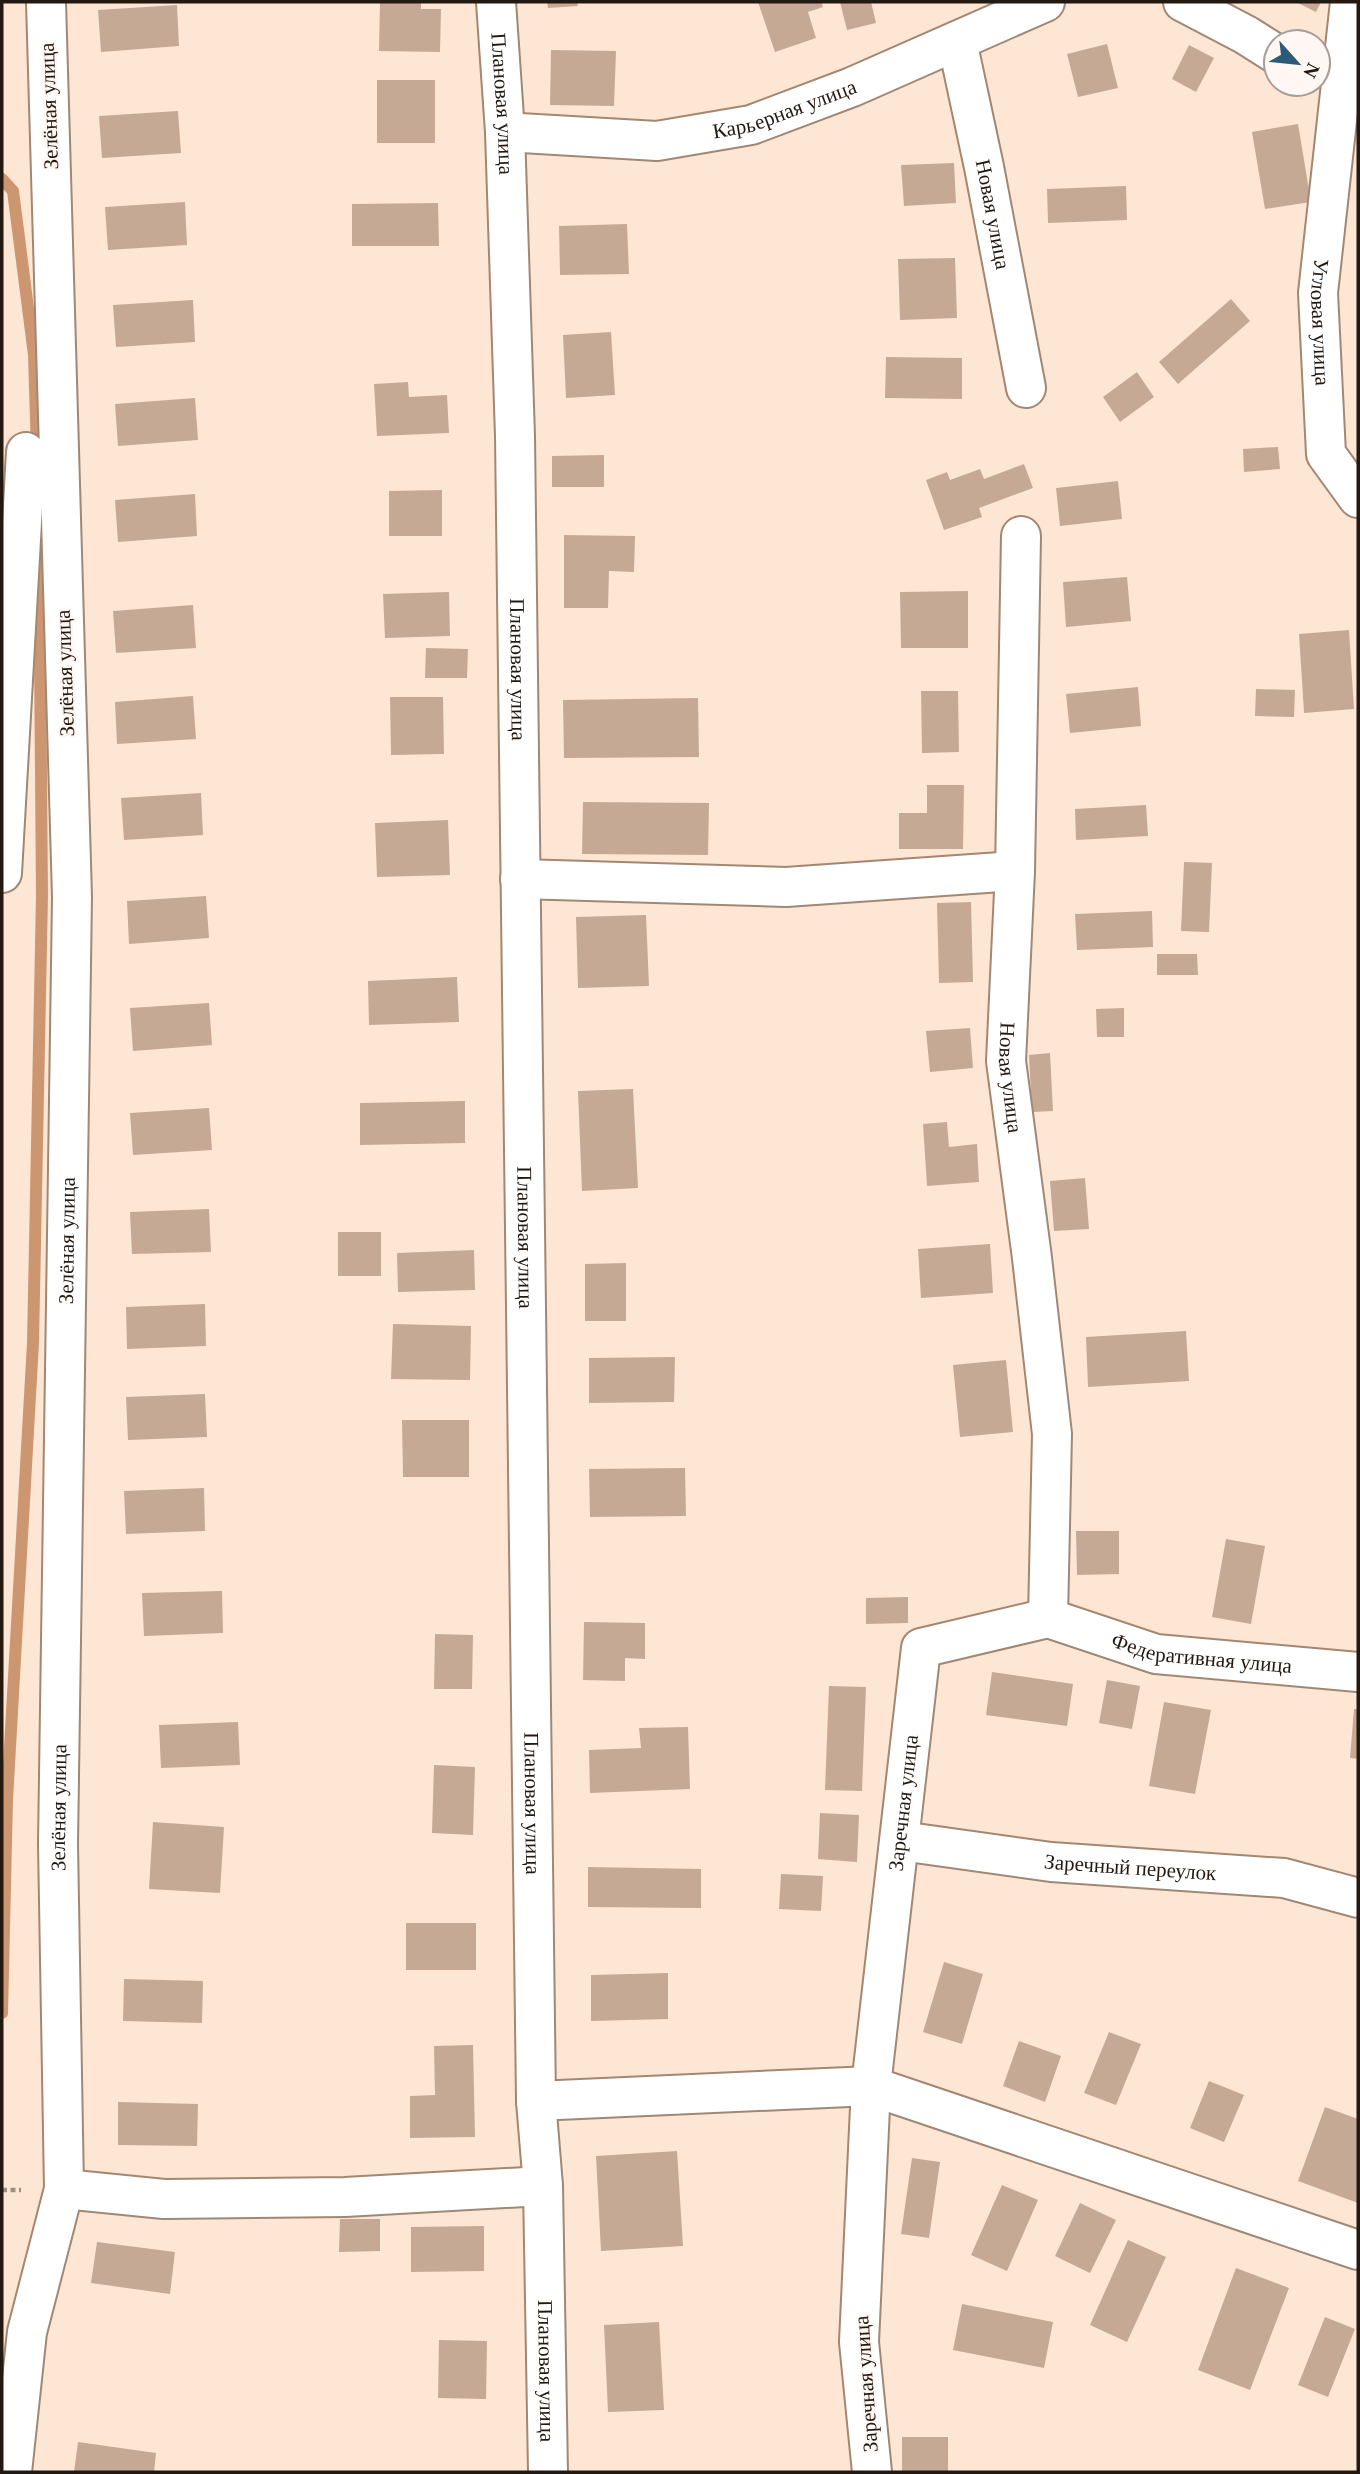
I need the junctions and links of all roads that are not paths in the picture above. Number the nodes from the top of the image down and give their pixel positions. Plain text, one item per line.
1 (46, 2) edge
2 (496, 2) edge
3 (1045, 2) edge
4 (1183, 2) edge
5 (1350, 2) edge
6 (957, 41) junction
7 (1262, 45) edge
8 (1339, 93) edge
9 (505, 132) junction
10 (1026, 388) dead end
11 (26, 452) dead end
12 (1358, 498) edge
13 (1021, 536) dead end
14 (1015, 871) junction
15 (2, 873) edge
16 (520, 879) junction
17 (1048, 1618) junction
18 (1358, 1672) edge
19 (901, 1841) junction
20 (1358, 1898) edge
21 (871, 2086) junction
22 (536, 2101) junction
23 (543, 2186) junction
24 (64, 2189) junction
25 (1358, 2250) edge
26 (12, 2472) edge
27 (548, 2472) edge
28 (872, 2472) edge

1 - 24 street, Зелёная улица
2 - 9 street, Плановая улица
3 - 6 street, Карьерная улица
4 - 7 street
5 - 8 street, Угловая улица
6 - 9 street, Карьерная улица
6 - 10 street, Новая улица
8 - 12 street, Угловая улица
9 - 16 street, Плановая улица
11 - 15 street
13 - 14 street, Новая улица
14 - 16 street
14 - 17 street, Новая улица
16 - 22 street, Плановая улица
17 - 18 street, Федеративная улица
17 - 19 street, Заречная улица
19 - 20 street, Заречный переулок
19 - 21 street, Заречная улица
21 - 22 street
21 - 25 street
21 - 28 street, Заречная улица
22 - 23 street, Плановая улица
23 - 24 street
23 - 27 street, Плановая улица
24 - 26 street, Зелёная улица

